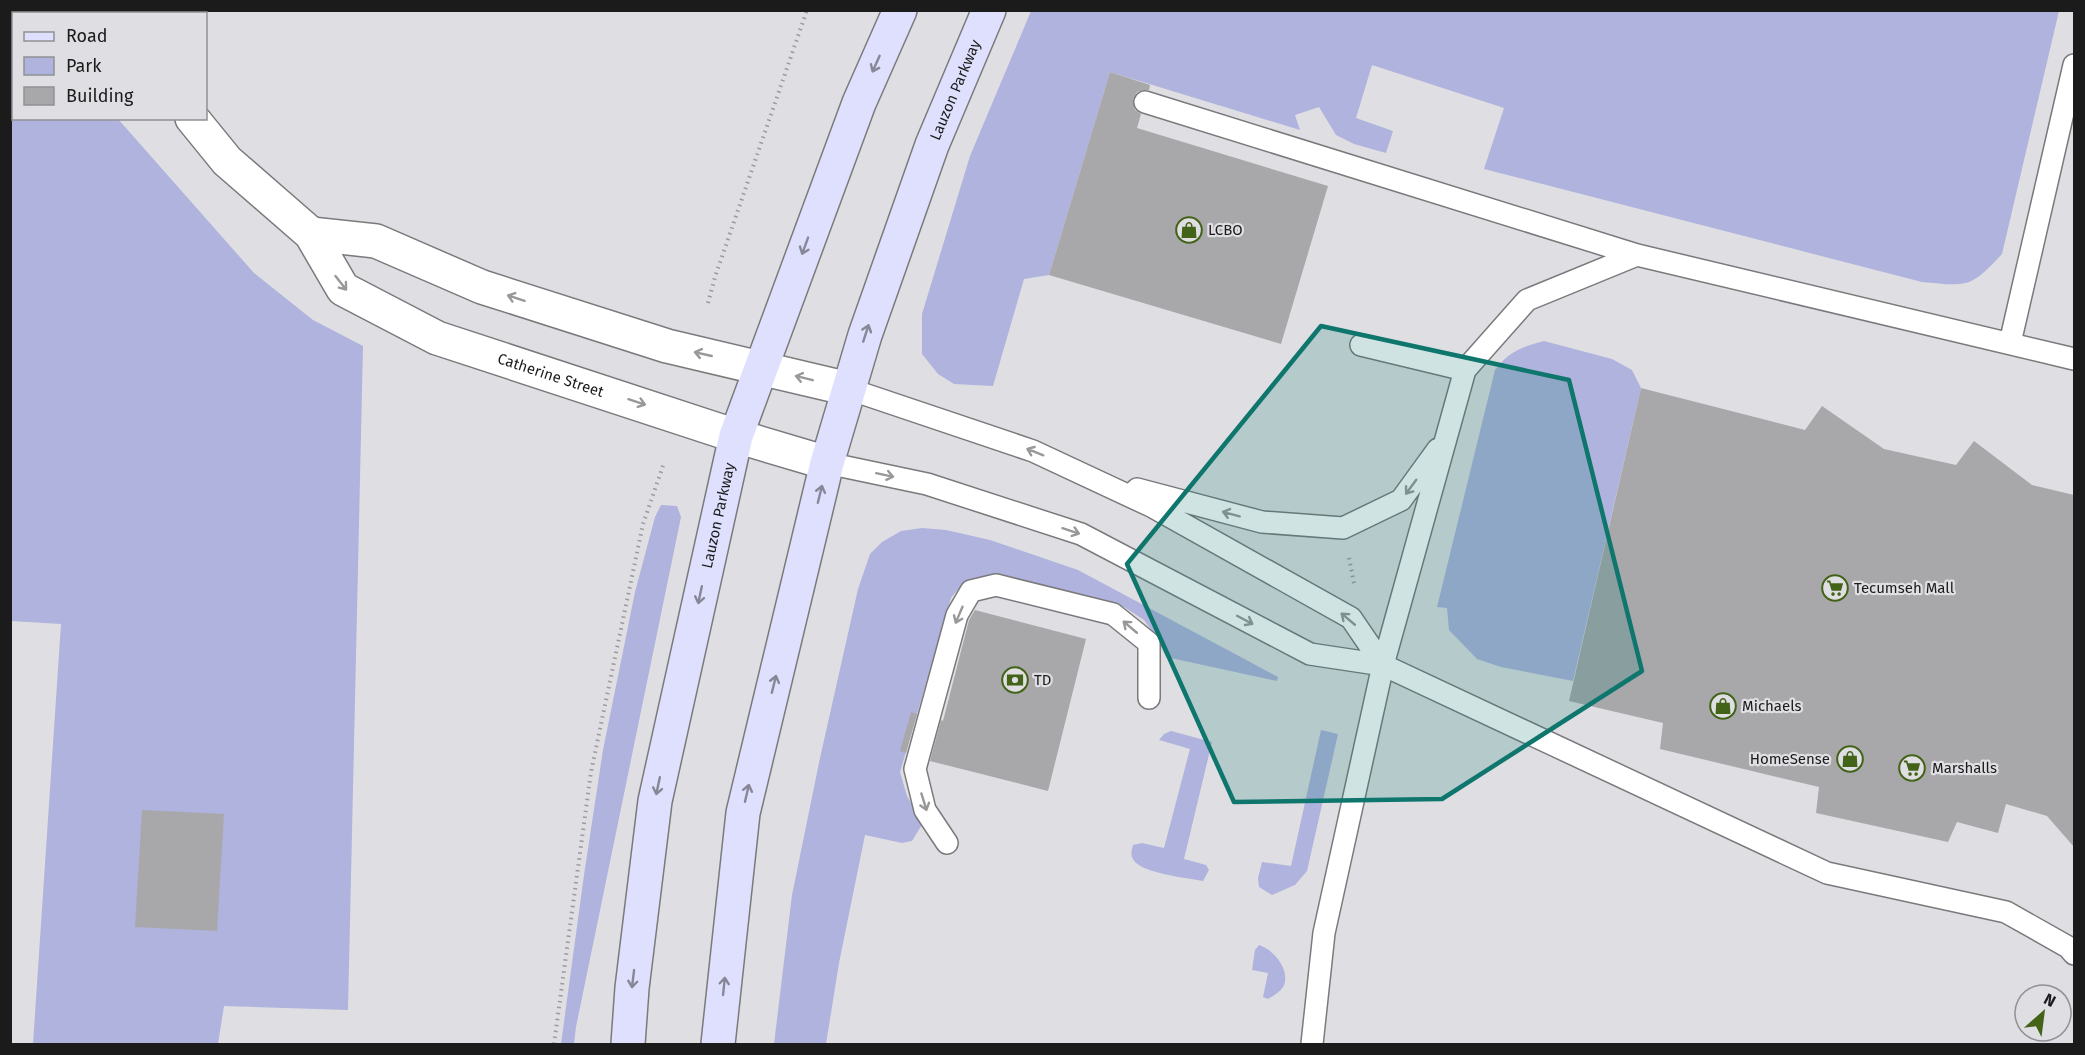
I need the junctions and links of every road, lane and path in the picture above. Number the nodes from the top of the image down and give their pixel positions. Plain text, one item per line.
1 (807, 10) edge
2 (900, 10) edge
3 (989, 10) edge
4 (2074, 65) edge
5 (1145, 102) dead end
6 (194, 120) edge
7 (311, 234) junction
8 (1637, 255) junction
9 (708, 303) dead end
10 (2010, 343) junction
11 (1361, 345) dead end
12 (2074, 358) edge
13 (760, 368) junction
14 (1465, 370) junction
15 (849, 389) junction
16 (736, 436) junction
17 (1445, 439) junction
18 (664, 463) dead end
19 (827, 463) junction
20 (1088, 476) junction
21 (1347, 549) dead end
22 (1356, 594) dead end
23 (1383, 665) junction
24 (1149, 698) dead end
25 (947, 843) dead end
26 (2074, 954) edge
27 (554, 1044) edge
28 (628, 1044) edge
29 (718, 1044) edge
30 (1312, 1044) edge

1 - 9 path
2 -> 13 main road, Lauzon Parkway
15 -> 3 main road, Lauzon Parkway
4 - 10 lane
5 - 8 lane
6 - 7 street, Catherine Street
13 -> 7 street
7 -> 16 street, Catherine Street
8 - 10 lane
8 - 14 lane
10 - 12 lane
11 - 14 lane
15 -> 13 street
13 - 16 main road, Lauzon Parkway
14 - 17 lane
15 - 19 main road, Lauzon Parkway
20 -> 15 lane
16 - 19 street, Catherine Street
16 -> 28 main road, Lauzon Parkway
17 -> 20 lane
17 - 23 lane
18 - 27 path
19 -> 23 lane
29 -> 19 main road, Lauzon Parkway
23 -> 20 lane
21 - 22 path
23 - 26 lane
23 - 30 lane
24 -> 25 lane

